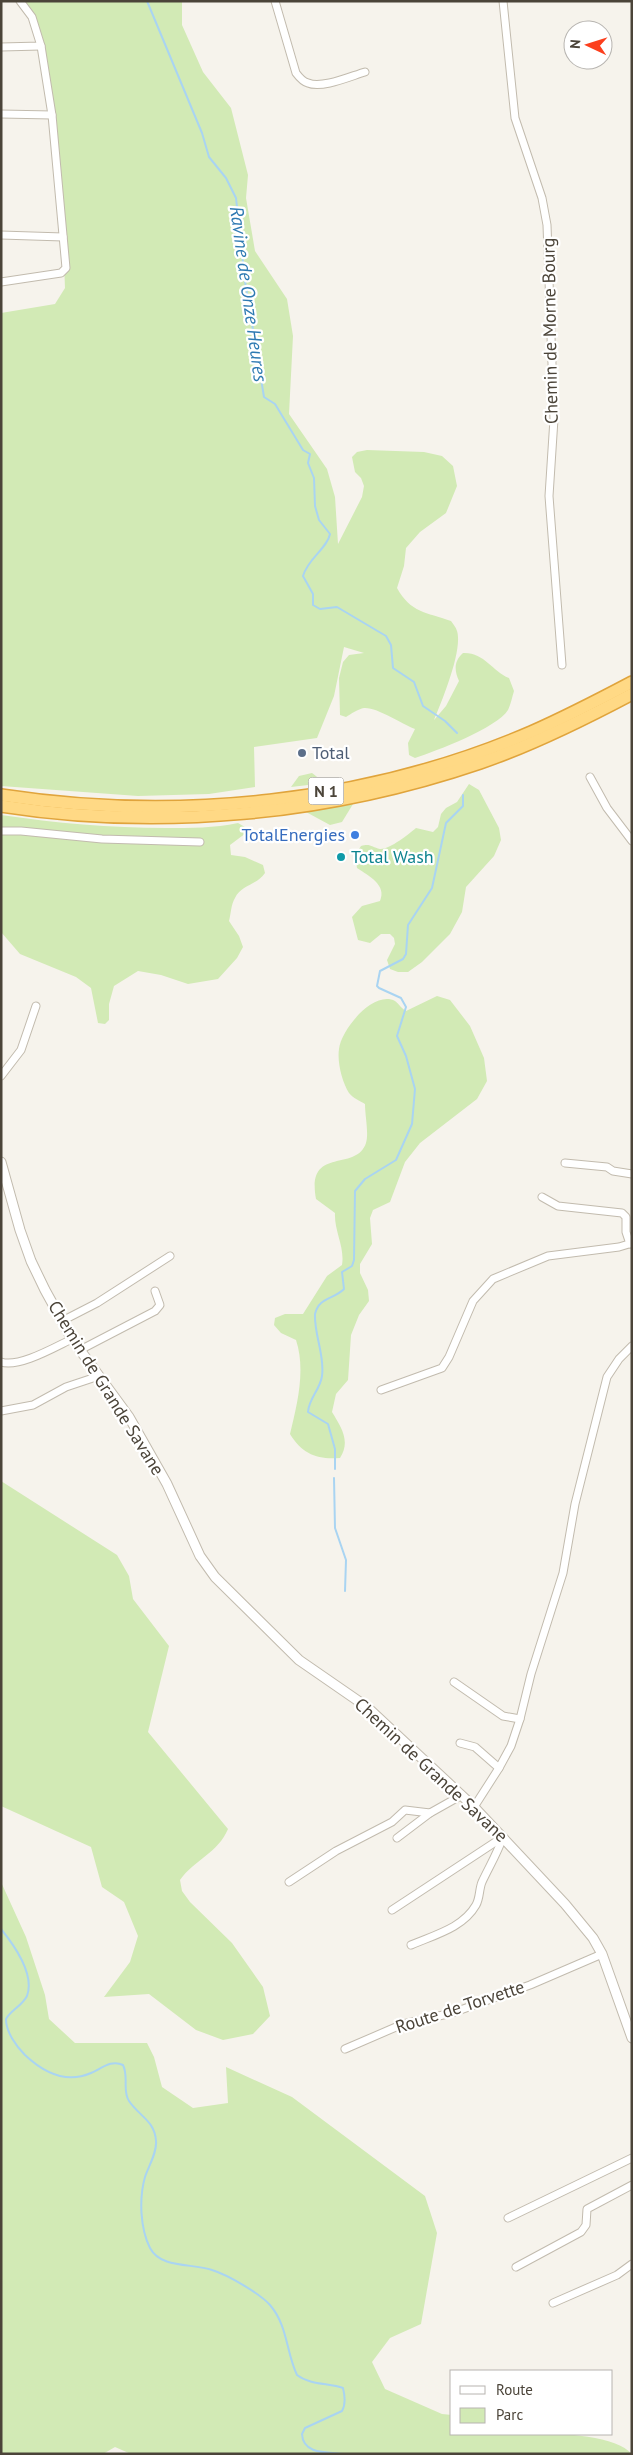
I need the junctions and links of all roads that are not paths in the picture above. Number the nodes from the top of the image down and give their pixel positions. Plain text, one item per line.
1 (20, 1) edge
2 (275, 1) edge
3 (502, 1) edge
4 (41, 46) junction
5 (1, 47) edge
6 (365, 72) dead end
7 (1, 114) edge
8 (52, 115) junction
9 (1, 235) edge
10 (63, 237) junction
11 (1, 282) edge
12 (562, 665) dead end
13 (632, 682) edge
14 (632, 694) edge
15 (590, 777) dead end
16 (1, 795) edge
17 (1, 806) edge
18 (1, 831) edge
19 (632, 841) edge
20 (200, 842) dead end
21 (36, 1006) dead end
22 (1, 1076) edge
23 (1, 1162) edge
24 (565, 1163) dead end
25 (632, 1174) edge
26 (542, 1197) dead end
27 (631, 1243) edge
28 (170, 1256) dead end
29 (155, 1291) dead end
30 (62, 1321) junction
31 (72, 1339) junction
32 (632, 1346) edge
33 (80, 1350) junction
34 (1, 1362) edge
35 (99, 1376) junction
36 (381, 1390) dead end
37 (1, 1411) edge
38 (454, 1682) dead end
39 (520, 1719) junction
40 (460, 1743) dead end
41 (499, 1768) junction
42 (462, 1795) junction
43 (474, 1807) junction
44 (430, 1813) junction
45 (503, 1837) junction
46 (398, 1838) dead end
47 (289, 1882) dead end
48 (392, 1910) dead end
49 (411, 1945) dead end
50 (602, 1954) junction
51 (632, 2038) edge
52 (345, 2049) dead end
53 (632, 2158) edge
54 (632, 2185) edge
55 (508, 2218) dead end
56 (632, 2264) edge
57 (516, 2268) dead end
58 (553, 2303) dead end

1 - 4 street
2 - 6 street
3 - 12 street, Chemin de Morne Bourg
4 - 5 street
4 - 8 street
7 - 8 street
8 - 10 street
9 - 10 street
10 - 11 street
13 - 16 highway, N 1
14 - 17 highway, N 1
15 - 19 street
18 - 20 street
21 - 22 street
23 - 30 street, Chemin de Grande Savane
24 - 25 street
26 - 27 street
27 - 36 street
28 - 30 street
29 - 33 street
30 - 31 street, Chemin de Grande Savane
31 - 33 street, Chemin de Grande Savane
31 - 34 street
32 - 39 street
33 - 35 street, Chemin de Grande Savane
35 - 37 street
35 - 42 street, Chemin de Grande Savane
38 - 39 street
39 - 41 street
40 - 41 street
41 - 43 street
42 - 43 street, Chemin de Grande Savane
42 - 44 street
43 - 45 street, Chemin de Grande Savane
44 - 46 street
44 - 47 street
45 - 48 street
45 - 49 street
45 - 50 street, Chemin de Grande Savane
50 - 51 street, Chemin de Grande Savane
50 - 52 street, Route de Torvette
53 - 55 street
54 - 57 street
56 - 58 street

